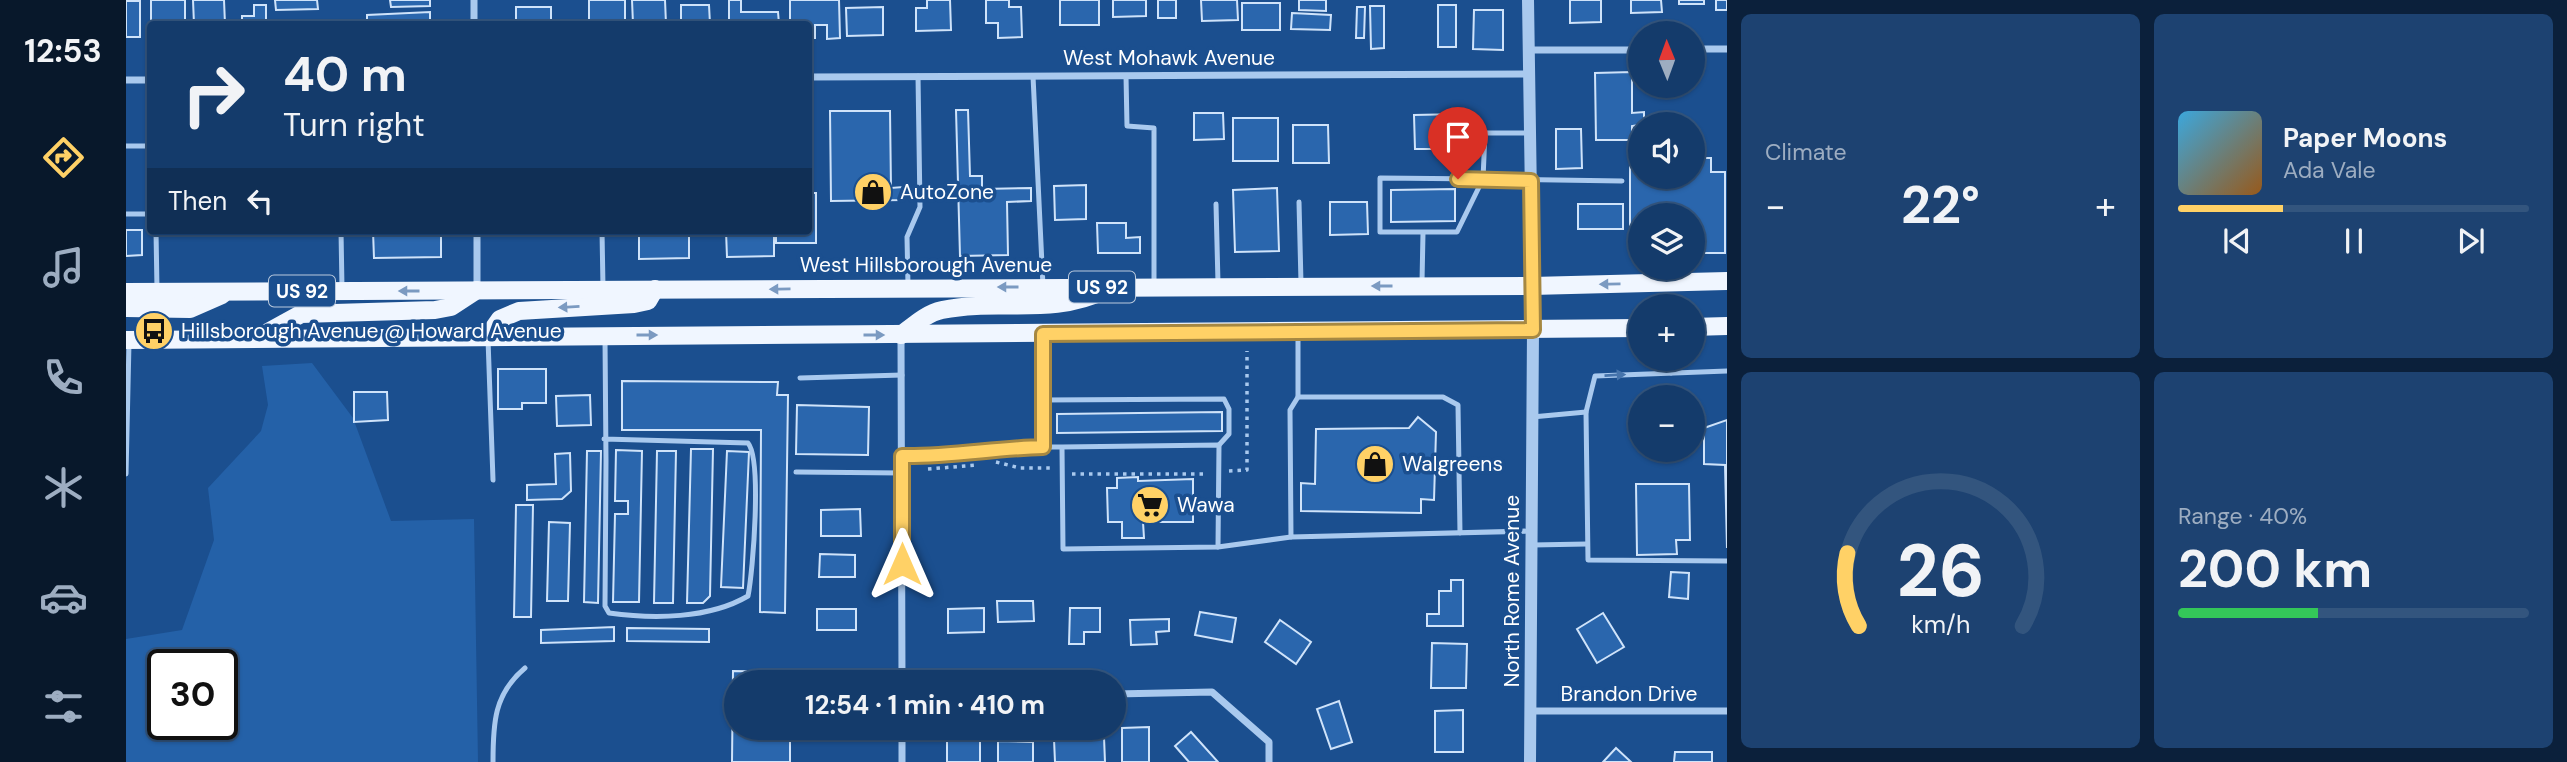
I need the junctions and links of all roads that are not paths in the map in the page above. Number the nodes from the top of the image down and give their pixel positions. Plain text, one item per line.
1 (474, 0) edge
2 (1528, 0) edge
3 (474, 21) edge
4 (1705, 49) edge
5 (1727, 49) edge
6 (1529, 50) junction
7 (1628, 50) edge
8 (1530, 74) junction
9 (918, 76) junction
10 (1033, 76) junction
11 (1126, 76) junction
12 (812, 77) edge
13 (126, 80) edge
14 (147, 80) edge
15 (1530, 133) junction
16 (126, 146) edge
17 (147, 146) edge
18 (1483, 179) junction
19 (1531, 181) junction
20 (1622, 181) dead end
21 (1299, 202) dead end
22 (1216, 204) dead end
23 (126, 214) edge
24 (147, 214) edge
25 (1423, 233) junction
26 (156, 235) edge
27 (341, 235) edge
28 (477, 235) edge
29 (602, 235) edge
30 (1727, 281) edge
31 (1218, 286) junction
32 (1301, 286) junction
33 (1422, 286) junction
34 (1532, 286) junction
35 (1043, 287) junction
36 (1113, 287) junction
37 (1154, 287) junction
38 (908, 288) junction
39 (655, 289) junction
40 (477, 290) junction
41 (603, 290) junction
42 (342, 291) junction
43 (126, 292) edge
44 (157, 292) junction
45 (228, 292) junction
46 (126, 308) edge
47 (1727, 326) edge
48 (1705, 327) edge
49 (1628, 328) edge
50 (1533, 330) junction
51 (1298, 332) junction
52 (1043, 334) junction
53 (605, 335) junction
54 (901, 335) junction
55 (488, 336) junction
56 (260, 337) junction
57 (127, 340) edge
58 (1727, 371) edge
59 (1671, 373) joint
60 (902, 375) junction
61 (800, 377) dead end
62 (127, 378) edge
63 (1298, 397) junction
64 (1043, 400) junction
65 (1586, 412) junction
66 (1532, 416) junction
67 (127, 424) edge
68 (604, 439) junction
69 (1219, 445) junction
70 (1043, 447) junction
71 (1062, 447) junction
72 (902, 456) junction
73 (796, 472) dead end
74 (902, 473) junction
75 (126, 474) edge
76 (493, 480) dead end
77 (1531, 530) junction
78 (1460, 533) junction
79 (1291, 537) junction
80 (1587, 544) junction
81 (1531, 545) junction
82 (1218, 547) junction
83 (1727, 561) edge
84 (525, 668) dead end
85 (902, 670) edge
86 (1126, 694) edge
87 (1531, 711) junction
88 (1727, 711) edge
89 (902, 740) edge
90 (493, 762) edge
91 (902, 762) edge
92 (1269, 762) edge
93 (1530, 762) edge

1 - 3 street
2 - 6 street, North Rome Avenue
4 - 5 street
6 - 7 street
6 - 8 street, North Rome Avenue
8 - 11 street, West Mohawk Avenue
8 - 15 street, North Rome Avenue
9 - 10 street, West Mohawk Avenue
9 - 12 street, West Mohawk Avenue
9 - 38 lane
10 - 11 street, West Mohawk Avenue
10 - 35 lane
11 - 37 lane
13 - 14 street
15 - 18 lane
15 - 19 street, North Rome Avenue
16 - 17 lane
18 - 19 lane
18 - 25 lane
18 - 25 lane
19 - 20 lane
19 - 34 street, North Rome Avenue
21 - 32 lane
22 - 31 lane
23 - 24 lane
25 - 33 lane
26 - 44 lane
27 - 42 lane
28 - 40 street
29 - 41 lane
30 -> 34 main road, West Hillsborough Avenue / US 92
31 - 32 main road, West Hillsborough Avenue / US 92
31 - 37 main road, West Hillsborough Avenue / US 92
33 -> 32 main road, West Hillsborough Avenue / US 92
33 - 34 main road, West Hillsborough Avenue / US 92
34 - 50 street, North Rome Avenue
35 - 36 main road, West Hillsborough Avenue / US 92
35 -> 38 main road, West Hillsborough Avenue / US 92
36 - 37 main road, West Hillsborough Avenue / US 92
36 - 54 main road
38 -> 39 main road, West Hillsborough Avenue / US 92
39 - 41 main road, West Hillsborough Avenue / US 92
39 -> 55 main road
40 - 41 main road, West Hillsborough Avenue / US 92
40 -> 42 main road, West Hillsborough Avenue / US 92
40 - 56 main road
42 - 45 main road, West Hillsborough Avenue / US 92
43 - 44 main road, West Hillsborough Avenue / US 92
44 - 45 main road, West Hillsborough Avenue / US 92
45 - 46 main road
47 - 48 main road
49 - 50 main road, US 92
50 - 51 main road, US 92
50 - 66 street, North Rome Avenue
51 - 52 main road, US 92
51 - 63 lane
52 - 54 main road, US 92
52 - 64 lane
53 -> 54 main road, US 92
53 - 55 main road, US 92
53 - 68 lane
54 - 60 street
55 - 56 main road, US 92
55 - 76 lane
56 - 57 main road, US 92
57 - 62 lane
58 - 59 lane
65 -> 59 lane
60 - 61 lane
60 - 72 street
62 - 67 lane
63 - 78 lane
63 - 79 lane
64 - 69 lane
64 - 70 lane
65 - 66 lane
65 - 80 lane
66 - 77 street, North Rome Avenue
67 - 75 lane
68 - 68 lane
69 - 71 lane
69 - 82 lane
70 - 71 lane
70 - 72 lane
71 - 82 lane
72 - 74 street
73 - 74 lane
74 - 85 street
77 - 78 lane
77 - 81 street, North Rome Avenue
78 - 79 lane
79 - 82 lane
80 - 81 lane
80 - 83 lane
81 - 87 street, North Rome Avenue
84 - 90 lane
86 - 92 street
87 - 88 street, Brandon Drive
87 - 93 street, North Rome Avenue
89 - 91 street

